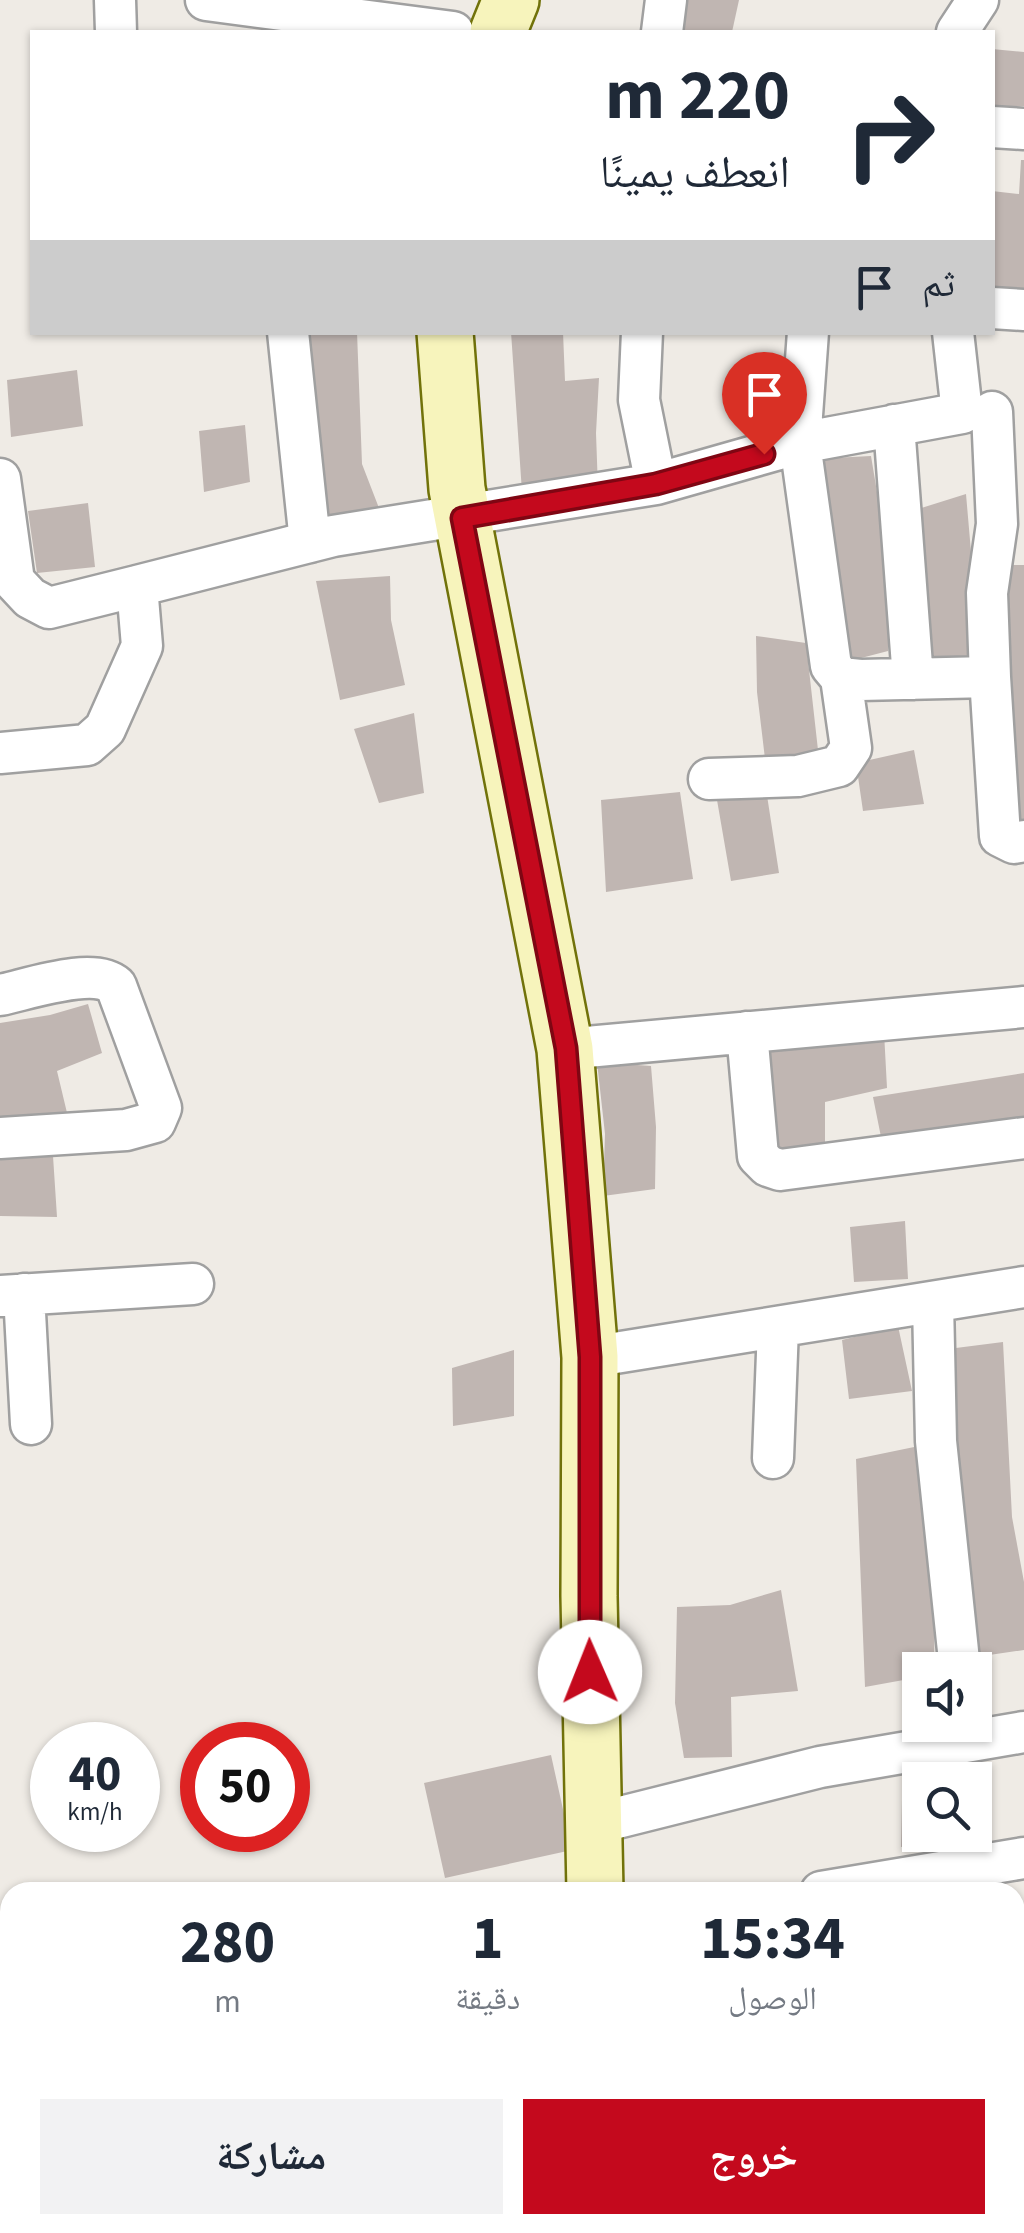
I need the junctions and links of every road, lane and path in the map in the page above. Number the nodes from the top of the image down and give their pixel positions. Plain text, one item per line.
1 (115, 0) edge
2 (206, 0) edge
3 (512, 0) edge
4 (666, 0) edge
5 (978, 0) edge
6 (269, 21) edge
7 (116, 30) edge
8 (419, 30) edge
9 (499, 30) edge
10 (662, 30) edge
11 (959, 30) edge
12 (995, 127) edge
13 (1024, 128) edge
14 (995, 308) edge
15 (1024, 310) edge
16 (288, 335) edge
17 (445, 335) edge
18 (642, 335) edge
19 (808, 335) edge
20 (954, 335) edge
21 (993, 412) edge
22 (894, 425) junction
23 (800, 443) junction
24 (0, 479) edge
25 (656, 484) junction
26 (462, 518) junction
27 (310, 542) junction
28 (138, 586) junction
29 (990, 677) junction
30 (841, 678) junction
31 (913, 679) junction
32 (0, 753) edge
33 (709, 780) dead end
34 (1024, 841) edge
35 (0, 995) edge
36 (1024, 1007) edge
37 (747, 1032) junction
38 (566, 1048) junction
39 (0, 1138) edge
40 (1024, 1138) edge
41 (193, 1284) dead end
42 (1024, 1287) edge
43 (12, 1295) edge
44 (933, 1302) junction
45 (778, 1327) junction
46 (590, 1357) junction
47 (31, 1424) dead end
48 (773, 1458) dead end
49 (958, 1652) edge
50 (1024, 1732) edge
51 (992, 1733) edge
52 (922, 1742) edge
53 (593, 1824) junction
54 (1024, 1858) edge
55 (595, 1882) edge
56 (881, 1882) edge

1 - 7 street
2 - 6 street
3 - 9 main road
4 - 10 street
5 - 11 street
6 - 8 street
12 - 13 street
14 - 15 street
16 - 27 street
17 - 26 main road
18 - 25 street
19 - 23 street
20 - 21 street
21 - 22 street
21 - 29 street
22 - 23 street
22 - 31 street
23 - 25 street
23 - 30 street
24 - 28 street
25 - 26 street
26 - 27 street
26 - 38 main road
27 - 28 street
28 - 32 street
29 - 31 street
29 - 34 street
30 - 31 street
30 - 33 street
35 - 39 street
36 - 37 street
37 - 38 street
37 - 40 street
38 - 46 main road
41 - 43 street
42 - 44 street
43 - 47 street
44 - 45 street
44 - 49 street
45 - 46 street
45 - 48 street
46 - 53 main road
50 - 51 street
52 - 53 street
53 - 55 main road
54 - 56 street

